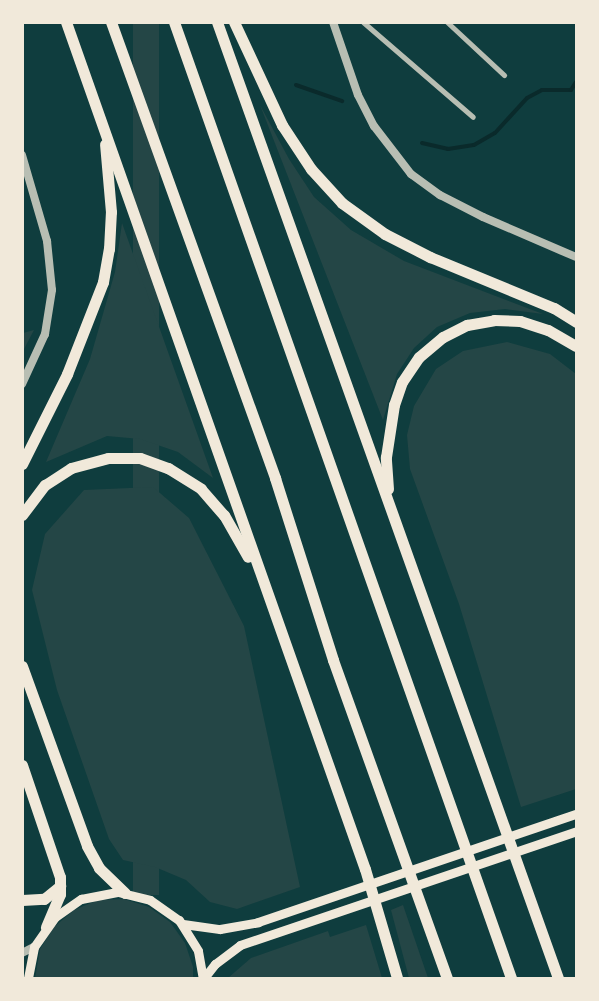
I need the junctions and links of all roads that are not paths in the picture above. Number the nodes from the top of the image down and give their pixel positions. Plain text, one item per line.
1 (66, 22) edge
2 (112, 22) edge
3 (174, 22) edge
4 (217, 22) edge
5 (234, 22) edge
6 (333, 22) edge
7 (363, 22) edge
8 (446, 22) edge
9 (504, 75) dead end
10 (474, 117) dead end
11 (101, 118) junction
12 (22, 155) edge
13 (576, 256) edge
14 (576, 322) edge
15 (576, 346) edge
16 (22, 384) edge
17 (22, 464) edge
18 (389, 503) junction
19 (22, 515) edge
20 (261, 578) junction
21 (22, 666) edge
22 (22, 765) edge
23 (576, 814) edge
24 (576, 831) edge
25 (60, 886) junction
26 (125, 893) junction
27 (22, 900) edge
28 (183, 924) junction
29 (46, 927) junction
30 (34, 947) junction
31 (22, 953) edge
32 (26, 973) edge
33 (203, 978) edge
34 (397, 978) edge
35 (447, 978) edge
36 (511, 978) edge
37 (558, 978) edge

1 - 11 highway
2 - 35 highway
3 - 36 highway
4 - 18 highway
5 - 14 highway
6 - 13 street
7 - 10 street
8 - 9 street
11 - 17 highway
11 - 20 highway
12 - 16 street
15 - 18 highway
18 - 37 highway
19 - 20 highway
20 - 34 highway
21 - 26 highway
22 - 25 highway
23 - 28 main road
24 - 33 main road
25 - 27 highway
25 - 29 highway
26 - 28 main road
26 - 29 main road
28 - 33 main road
29 - 30 main road
30 - 31 street
30 - 32 main road

